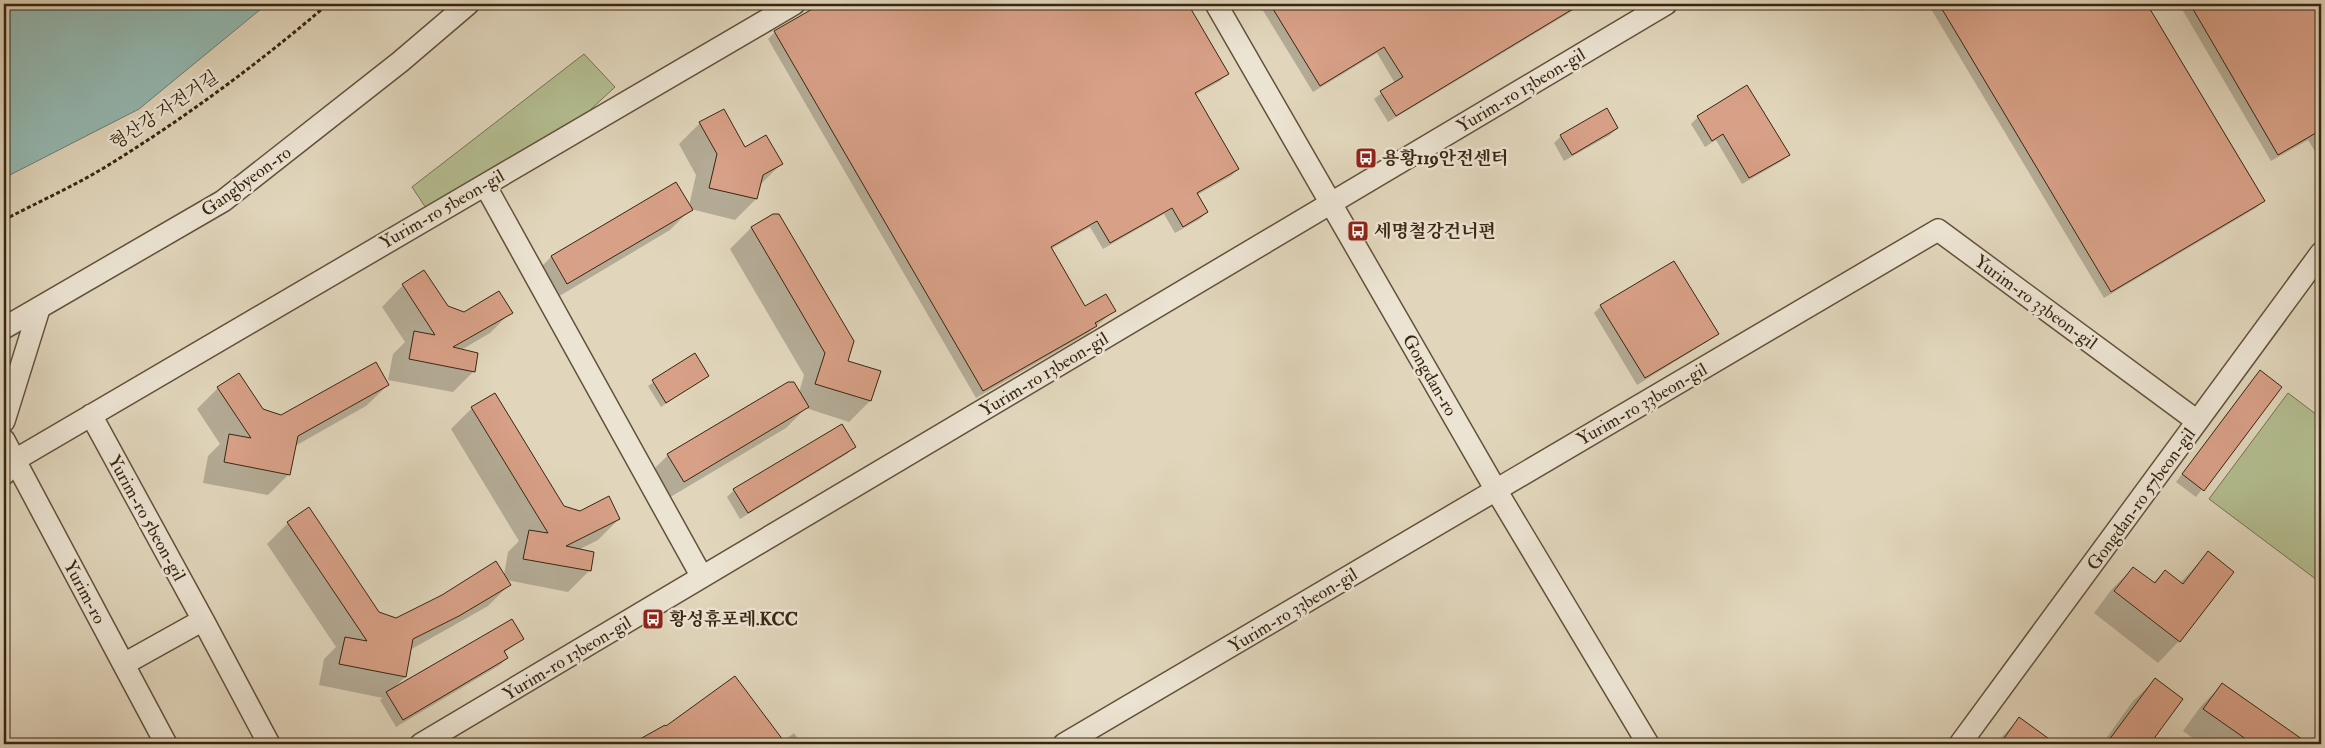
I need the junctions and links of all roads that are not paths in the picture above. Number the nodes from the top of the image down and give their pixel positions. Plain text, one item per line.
1 (468, 4) edge
2 (794, 4) edge
3 (1216, 4) edge
4 (1666, 4) edge
5 (485, 184) junction
6 (1331, 203) junction
7 (2321, 253) edge
8 (39, 309) junction
9 (4, 328) edge
10 (91, 416) junction
11 (4, 421) edge
12 (2198, 421) junction
13 (4, 440) edge
14 (10, 467) edge
15 (1496, 490) junction
16 (702, 577) junction
17 (203, 620) junction
18 (124, 664) junction
19 (1067, 743) edge
20 (166, 744) edge
21 (269, 744) edge
22 (421, 744) edge
23 (1648, 744) edge
24 (1960, 744) edge

1 - 8 street, Gangbyeon-ro
2 - 5 street, Yurim-ro 5beon-gil
3 - 6 street, Gongdan-ro
4 - 6 street, Yurim-ro 13beon-gil
5 - 10 street, Yurim-ro 5beon-gil
5 - 16 street
6 - 15 street, Gongdan-ro
6 - 16 street, Yurim-ro 13beon-gil
7 - 12 street, Gongdan-ro 57beon-gil
8 - 9 street, Gangbyeon-ro
8 - 11 street
10 - 14 street, Yurim-ro 5beon-gil
10 - 17 street, Yurim-ro 5beon-gil
12 - 15 street, Yurim-ro 33beon-gil
12 - 24 street, Gongdan-ro 57beon-gil
13 - 14 street, Yurim-ro
14 - 18 street, Yurim-ro
15 - 19 street, Yurim-ro 33beon-gil
15 - 23 street, Gongdan-ro
16 - 22 street, Yurim-ro 13beon-gil
17 - 18 street
17 - 21 street
18 - 20 street, Yurim-ro

